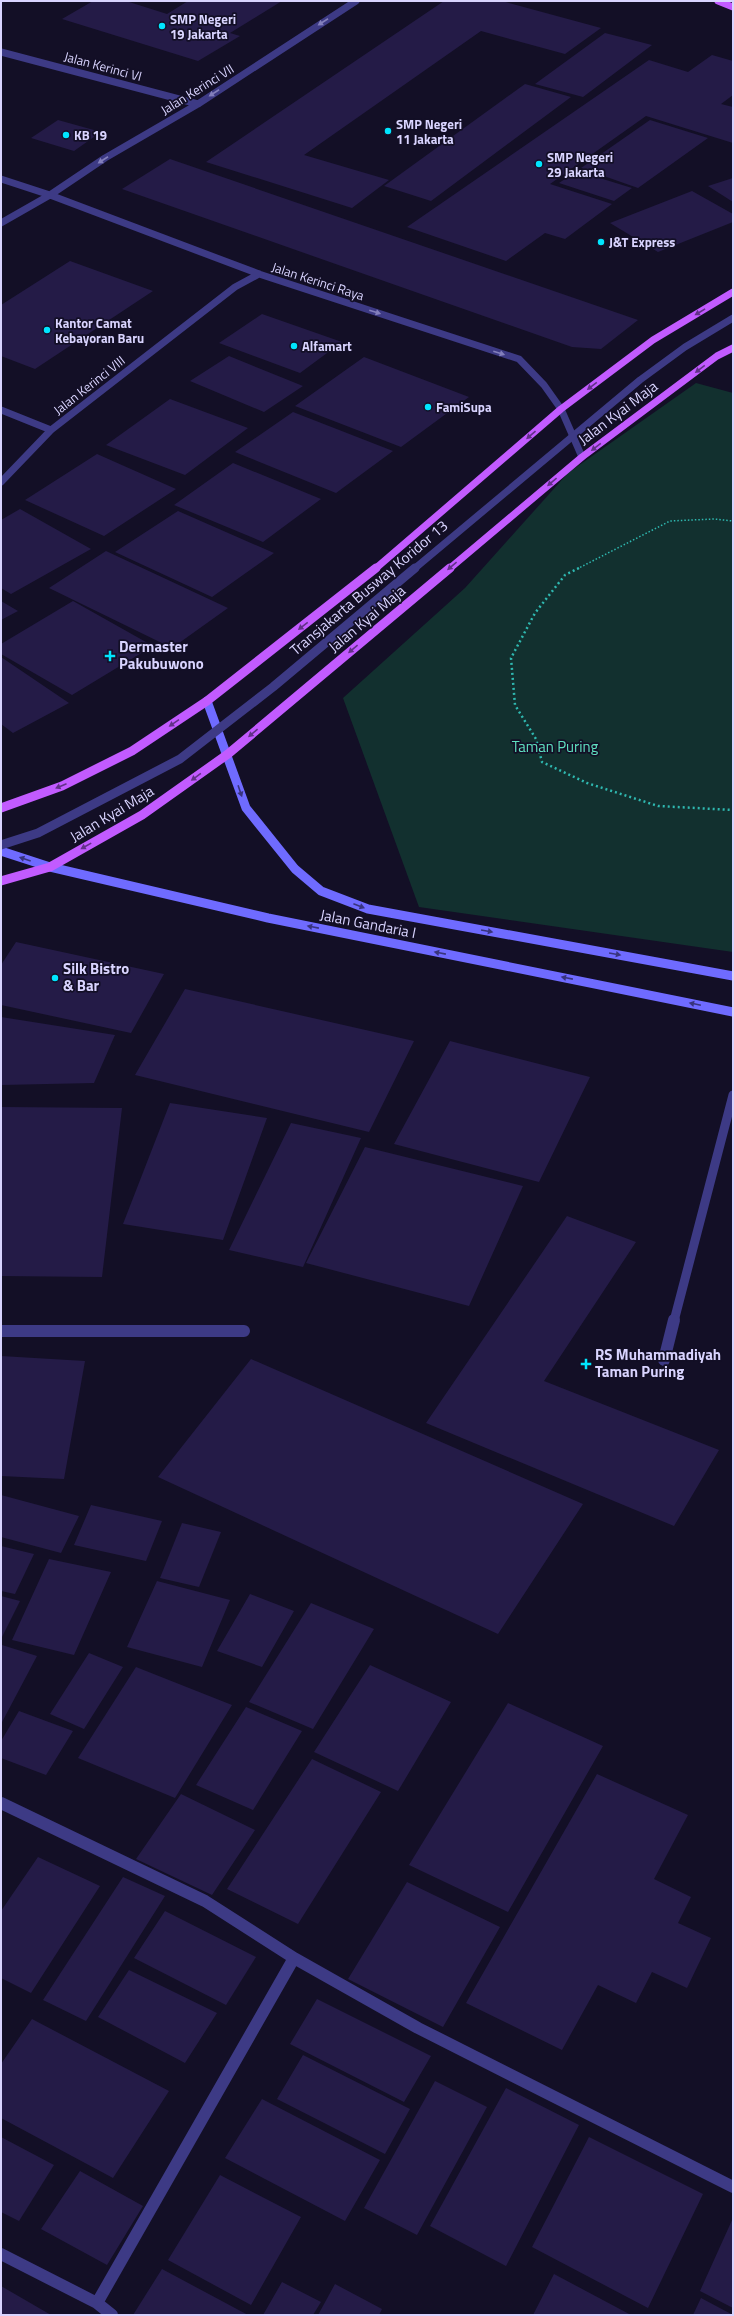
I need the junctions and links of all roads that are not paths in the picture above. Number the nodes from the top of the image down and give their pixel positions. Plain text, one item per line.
1 (356, 1) edge
2 (718, 1) edge
3 (733, 7) edge
4 (1, 52) edge
5 (198, 104) junction
6 (1, 179) edge
7 (50, 195) junction
8 (1, 223) edge
9 (259, 274) junction
10 (733, 292) edge
11 (733, 318) edge
12 (733, 348) edge
13 (561, 409) junction
14 (1, 410) edge
15 (50, 430) junction
16 (582, 457) junction
17 (1, 482) edge
18 (206, 701) junction
19 (228, 754) junction
20 (1, 808) edge
21 (1, 845) edge
22 (1, 851) edge
23 (50, 867) junction
24 (1, 881) edge
25 (733, 976) edge
26 (733, 1012) edge
27 (733, 1095) edge
28 (1, 1331) edge
29 (244, 1331) dead end
30 (664, 1360) dead end
31 (1, 1803) edge
32 (294, 1958) junction
33 (733, 2187) edge
34 (1, 2254) edge
35 (97, 2303) junction
36 (112, 2315) edge

1 -> 5 street, Jalan Kerinci VII
2 - 3 main road
4 - 5 street, Jalan Kerinci VI
5 -> 7 street, Jalan Kerinci VII
6 - 7 street, Jalan Kerinci Raya
7 - 8 street, Jalan Kerinci VII
7 - 9 street, Jalan Kerinci Raya
9 -> 13 street, Jalan Kerinci Raya
9 - 15 street, Jalan Kerinci VIII
10 -> 13 main road
11 - 21 street, Transjakarta Busway Koridor 13, bridge
12 -> 16 main road, Jalan Kyai Maja
13 - 16 street, Jalan Kerinci Raya
13 -> 18 main road
14 - 15 street
15 - 17 street, Jalan Kerinci VIII
16 -> 19 main road, Jalan Kyai Maja
18 - 19 main road, Jalan Gandaria I
18 -> 20 main road
19 -> 23 main road, Jalan Kyai Maja
19 -> 25 main road, Jalan Gandaria I
23 -> 22 main road, Jalan Gandaria I
23 - 24 main road, Jalan Kyai Maja
26 -> 23 main road, Jalan Gandaria I
27 - 30 street
28 - 29 street
31 - 32 street
32 - 33 street
32 - 35 street
34 - 35 street
35 - 36 street

